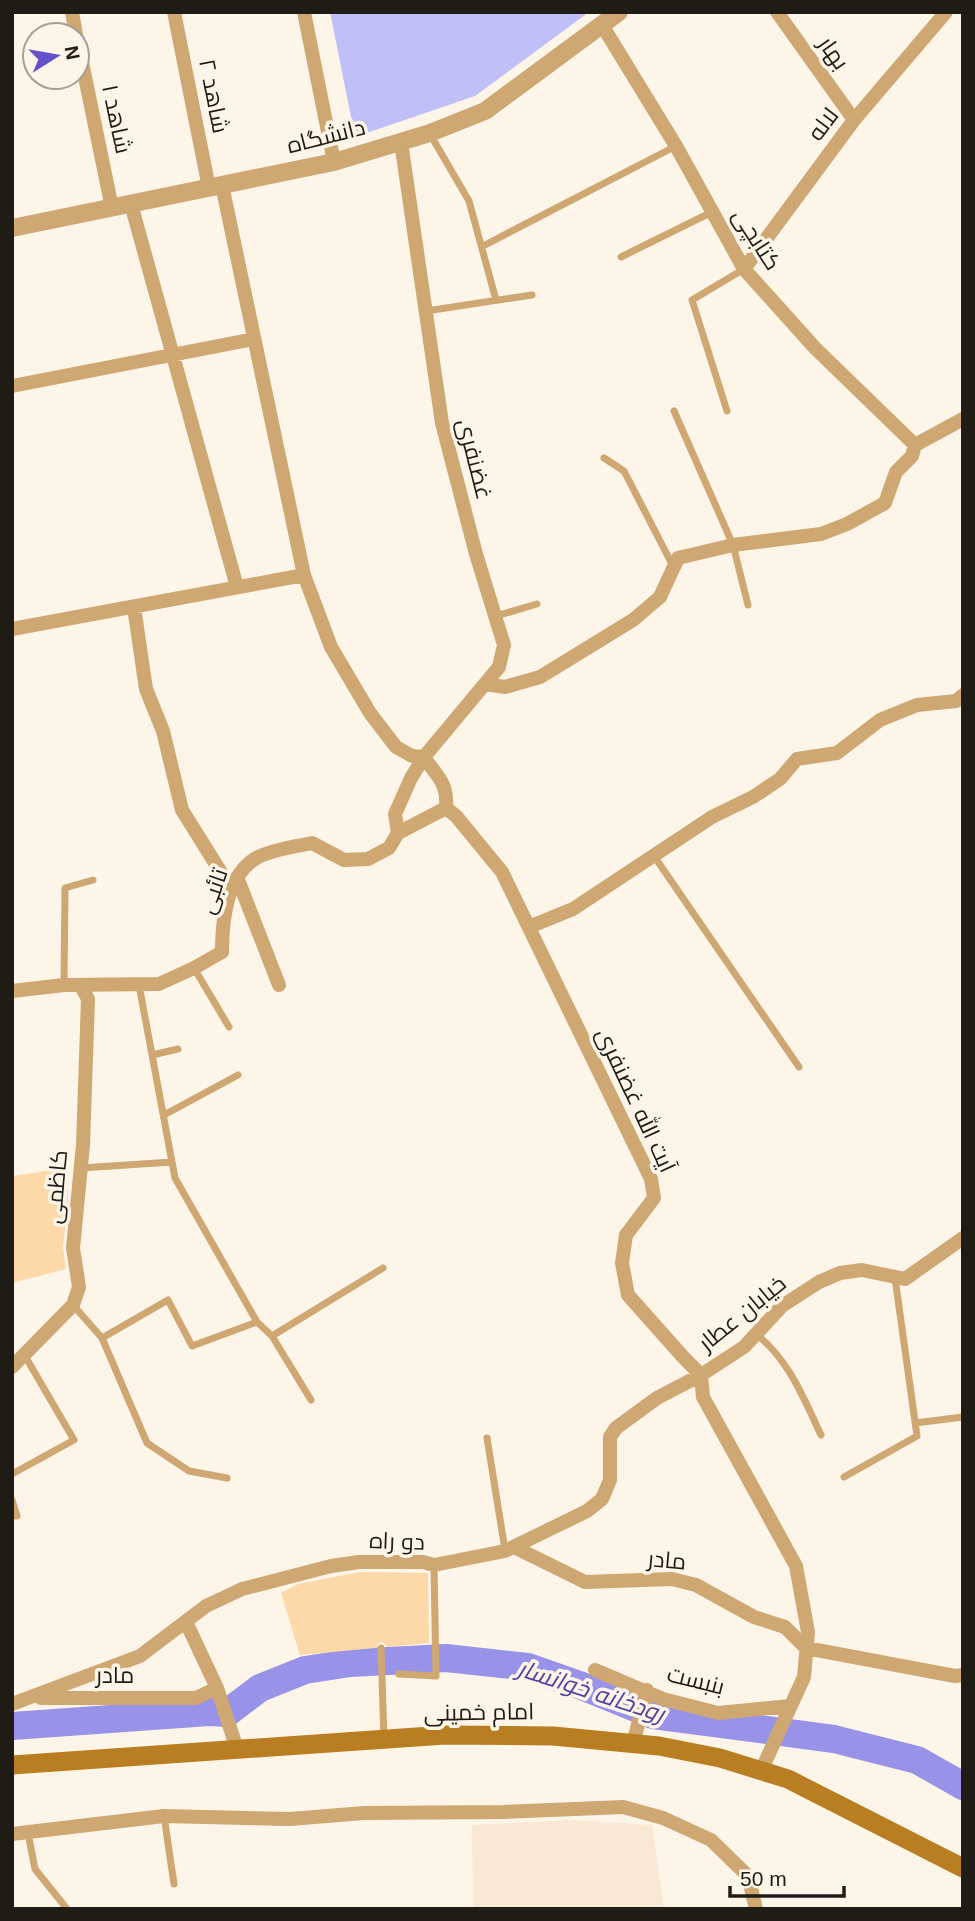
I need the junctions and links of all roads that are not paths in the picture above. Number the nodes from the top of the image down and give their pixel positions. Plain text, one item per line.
1 (174, 12) edge
2 (304, 12) edge
3 (619, 12) edge
4 (777, 12) edge
5 (946, 12) edge
6 (602, 25) junction
7 (88, 91) edge
8 (854, 120) junction
9 (430, 133) junction
10 (401, 142) junction
11 (676, 146) junction
12 (334, 162) junction
13 (216, 187) junction
14 (131, 204) junction
15 (112, 208) junction
16 (713, 212) junction
17 (12, 228) edge
18 (483, 246) junction
19 (621, 257) dead end
20 (744, 269) junction
21 (532, 295) dead end
22 (496, 300) junction
23 (426, 311) junction
24 (254, 339) junction
25 (173, 355) junction
26 (12, 386) edge
27 (674, 411) dead end
28 (727, 411) dead end
29 (959, 427) edge
30 (915, 445) junction
31 (604, 457) dead end
32 (733, 545) junction
33 (673, 566) junction
34 (304, 575) junction
35 (237, 587) junction
36 (537, 604) dead end
37 (748, 605) dead end
38 (134, 607) junction
39 (495, 616) junction
40 (12, 629) edge
41 (485, 684) junction
42 (961, 702) edge
43 (424, 757) junction
44 (451, 812) junction
45 (398, 833) junction
46 (654, 856) junction
47 (93, 880) dead end
48 (235, 883) junction
49 (529, 927) junction
50 (194, 968) junction
51 (64, 985) junction
52 (139, 985) junction
53 (279, 985) dead end
54 (81, 986) junction
55 (12, 991) edge
56 (229, 1027) dead end
57 (178, 1049) dead end
58 (152, 1055) junction
59 (799, 1067) dead end
60 (238, 1075) dead end
61 (164, 1115) junction
62 (172, 1162) junction
63 (80, 1168) junction
64 (963, 1238) edge
65 (383, 1268) dead end
66 (895, 1278) junction
67 (73, 1305) junction
68 (257, 1322) junction
69 (756, 1334) junction
70 (272, 1336) junction
71 (102, 1338) junction
72 (24, 1356) junction
73 (12, 1367) edge
74 (701, 1375) junction
75 (311, 1400) dead end
76 (963, 1417) edge
77 (915, 1423) junction
78 (821, 1435) dead end
79 (487, 1438) dead end
80 (12, 1474) edge
81 (844, 1477) dead end
82 (227, 1478) dead end
83 (12, 1500) edge
84 (12, 1516) edge
85 (510, 1549) junction
86 (434, 1565) junction
87 (186, 1622) junction
88 (381, 1648) dead end
89 (806, 1648) junction
90 (595, 1670) dead end
91 (399, 1674) dead end
92 (963, 1675) edge
93 (647, 1690) junction
94 (219, 1694) junction
95 (33, 1698) junction
96 (12, 1704) edge
97 (790, 1706) junction
98 (384, 1739) junction
99 (633, 1744) junction
100 (237, 1749) junction
101 (12, 1765) edge
102 (761, 1771) junction
103 (164, 1816) junction
104 (28, 1833) junction
105 (12, 1834) edge
106 (963, 1868) edge
107 (174, 1884) dead end
108 (67, 1909) edge
109 (756, 1909) edge

1 - 13 street, شاهد ۲
2 - 12 street
3 - 6 street, دانشگاه
4 - 8 street, بهار
5 - 8 street, لاله
6 - 9 street, دانشگاه
6 - 11 street, کتابچی
7 - 15 street, شاهد ۱
8 - 20 street, لاله
9 - 10 street, دانشگاه
9 - 18 lane
10 - 12 street, دانشگاه
10 - 23 street, غضنفری
11 - 16 street, کتابچی
11 - 18 lane
12 - 13 street, دانشگاه
13 - 14 street, دانشگاه
13 - 24 street, شاهد ۲
14 - 15 street, دانشگاه
14 - 25 street
15 - 17 street, دانشگاه
16 - 19 lane
16 - 20 street, کتابچی
18 - 22 lane
20 - 28 lane
20 - 30 street, کتابچی
21 - 22 lane
22 - 23 lane
23 - 39 street, غضنفری
24 - 25 street
24 - 34 street, شاهد ۲
25 - 26 street
25 - 35 street
27 - 32 lane
29 - 30 street
30 - 32 street
31 - 33 lane
32 - 33 street
32 - 37 lane
33 - 41 street
34 - 35 street
34 - 43 street, شاهد ۲
35 - 38 street
36 - 39 lane
38 - 40 street
38 - 48 street
39 - 41 street, غضنفری
41 - 43 street, غضنفری
42 - 46 street
43 - 44 street
43 - 45 street, غضنفری
44 - 45 street, تائبی
44 - 49 street, آیت الله غضنفری
45 - 48 street, تائبی
46 - 49 street
46 - 59 lane
47 - 51 lane
48 - 50 street, تائبی
48 - 53 street
49 - 74 street, آیت الله غضنفری
50 - 52 street, تائبی
50 - 56 lane
51 - 54 street, تائبی
51 - 55 street, تائبی
52 - 54 street, تائبی
52 - 58 lane
54 - 63 street, کاظمی
57 - 58 lane
58 - 61 lane
60 - 61 lane
61 - 62 lane
62 - 63 lane
62 - 68 lane
63 - 67 street, کاظمی
64 - 66 street
65 - 70 lane
66 - 69 street, خیابان عطار
66 - 77 lane
67 - 71 lane
67 - 72 street
68 - 70 lane
68 - 71 lane
69 - 74 street, خیابان عطار
69 - 78 lane
70 - 75 lane
71 - 82 lane
72 - 73 street
72 - 80 lane
74 - 85 street, دو راه
74 - 89 street, آیت الله غضنفری
76 - 77 lane
77 - 81 lane
79 - 85 lane
83 - 84 lane
85 - 86 street, دو راه
85 - 89 street, مادر
86 - 87 street, دو راه
86 - 91 lane
87 - 94 street
87 - 95 street, دو راه
88 - 98 lane
89 - 92 street
89 - 97 street, آیت الله غضنفری
90 - 93 street, بنبست
93 - 97 street, بنبست
93 - 99 street
94 - 95 street, مادر
94 - 100 street
95 - 96 street, مادر
97 - 102 street, آیت الله غضنفری
98 - 99 main road, امام خمینی
98 - 100 main road, امام خمینی
99 - 102 main road, امام خمینی
100 - 101 main road, امام خمینی
102 - 106 main road, امام خمینی
103 - 104 street
103 - 107 lane
103 - 109 street
104 - 105 street
104 - 108 lane

